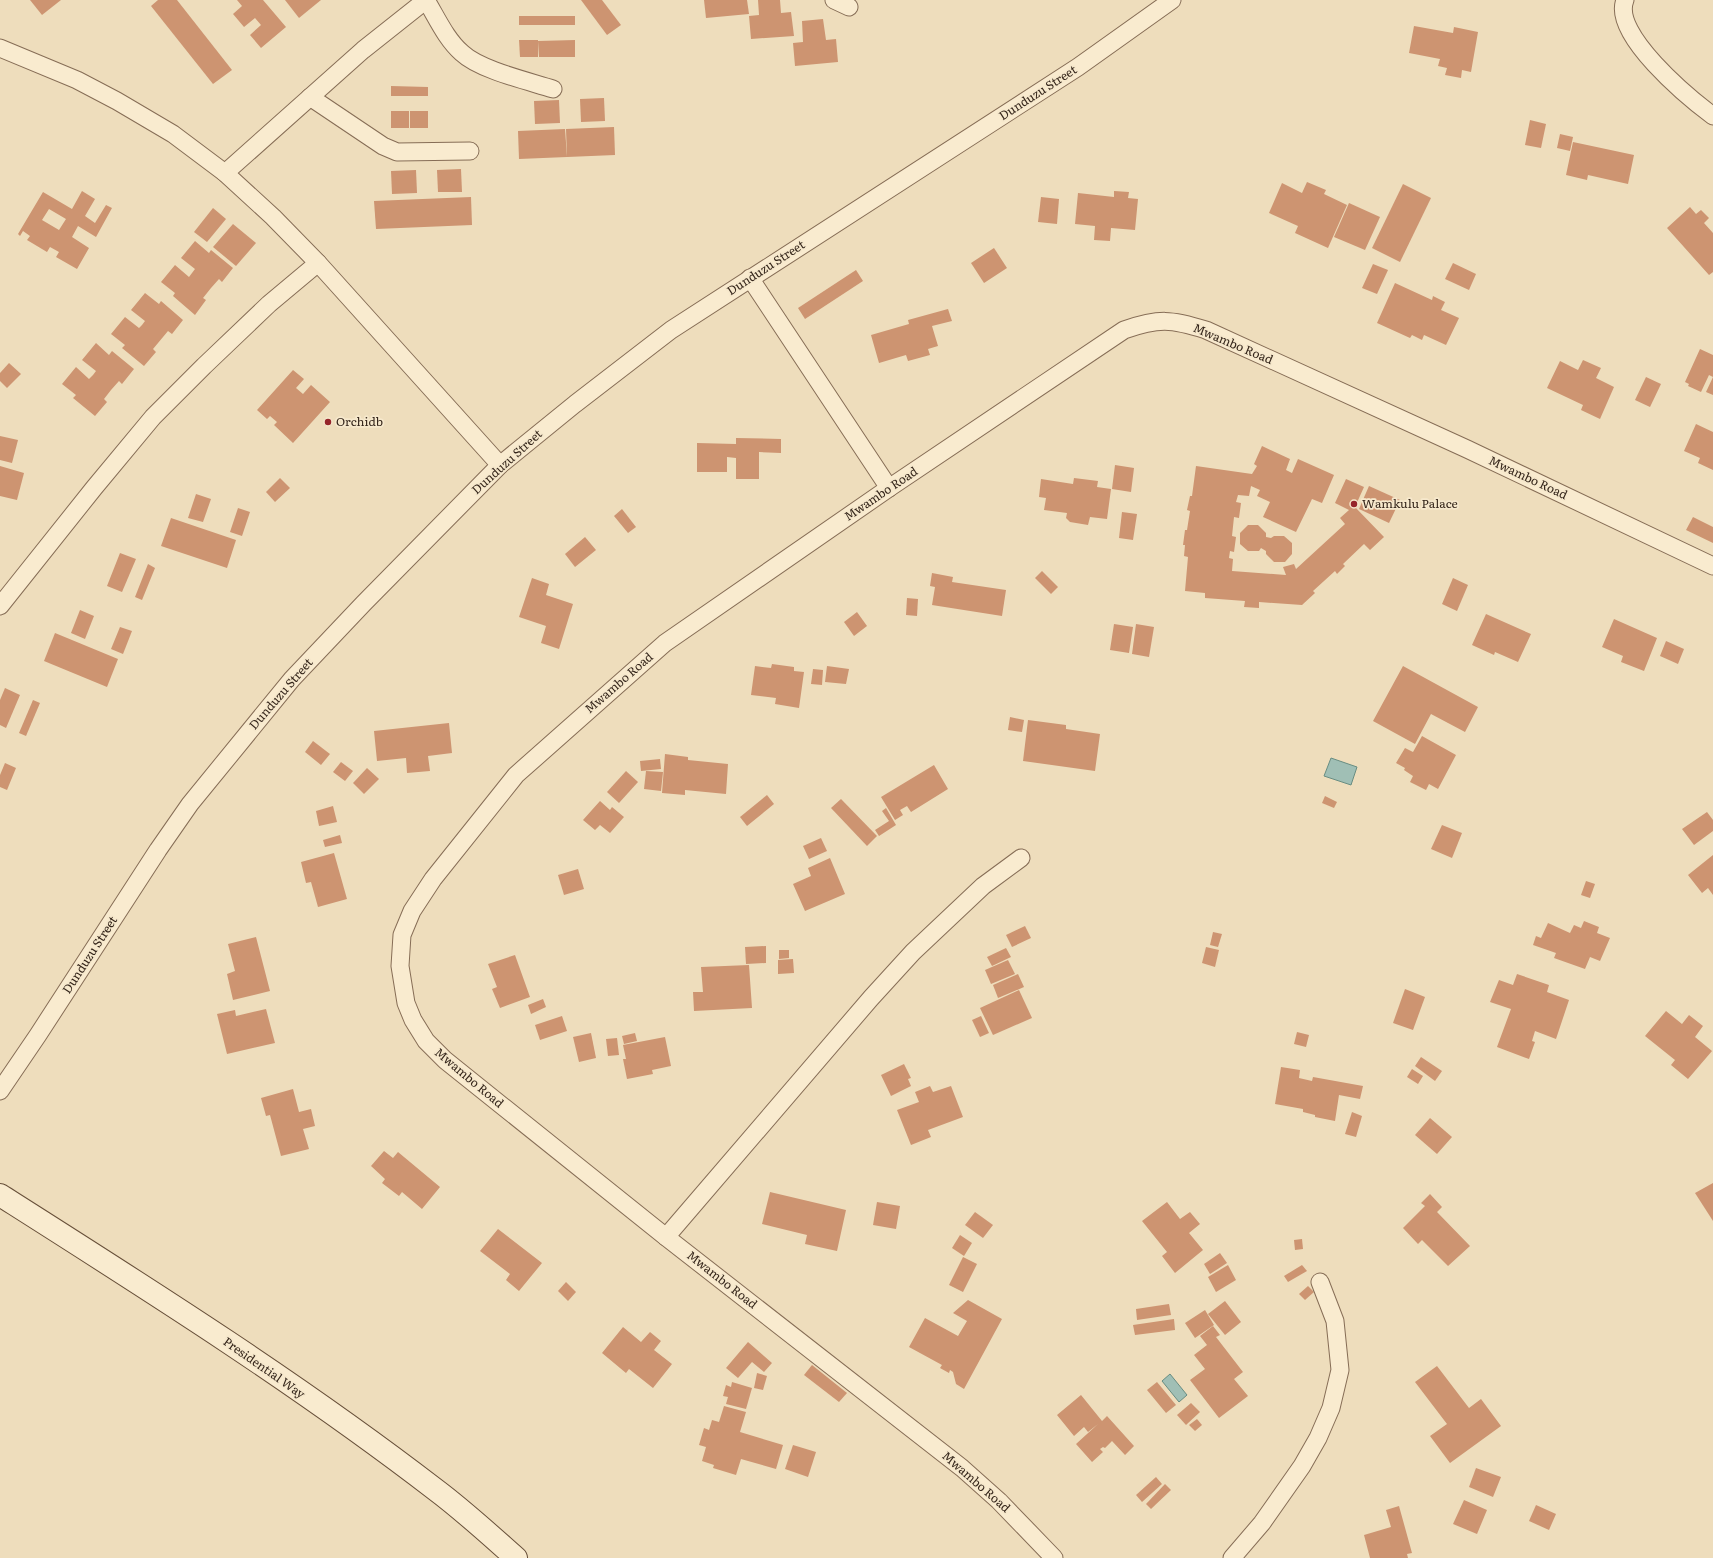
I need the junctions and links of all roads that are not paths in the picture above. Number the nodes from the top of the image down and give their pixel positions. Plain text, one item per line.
1 (426, 0) edge
2 (1172, 0) edge
3 (1625, 0) edge
4 (0, 48) edge
5 (552, 89) dead end
6 (310, 97) junction
7 (1713, 116) edge
8 (470, 151) dead end
9 (225, 172) junction
10 (318, 264) junction
11 (750, 278) junction
12 (500, 466) junction
13 (889, 488) junction
14 (1713, 566) edge
15 (0, 606) edge
16 (1021, 858) dead end
17 (0, 1091) edge
18 (0, 1195) edge
19 (666, 1237) junction
20 (1320, 1282) dead end
21 (516, 1558) edge
22 (1054, 1558) edge
23 (1232, 1558) edge

1 - 5 street
1 - 6 street
2 - 11 street, Dunduzu Street
3 - 7 street
4 - 9 street
6 - 8 street
6 - 9 street
9 - 10 street
10 - 12 street
10 - 15 street
11 - 12 street, Dunduzu Street
11 - 13 street
12 - 17 street, Dunduzu Street
13 - 14 street, Mwambo Road
13 - 19 street, Mwambo Road
16 - 19 street
18 - 21 main road, Presidential Way
19 - 22 street, Mwambo Road
20 - 23 street

